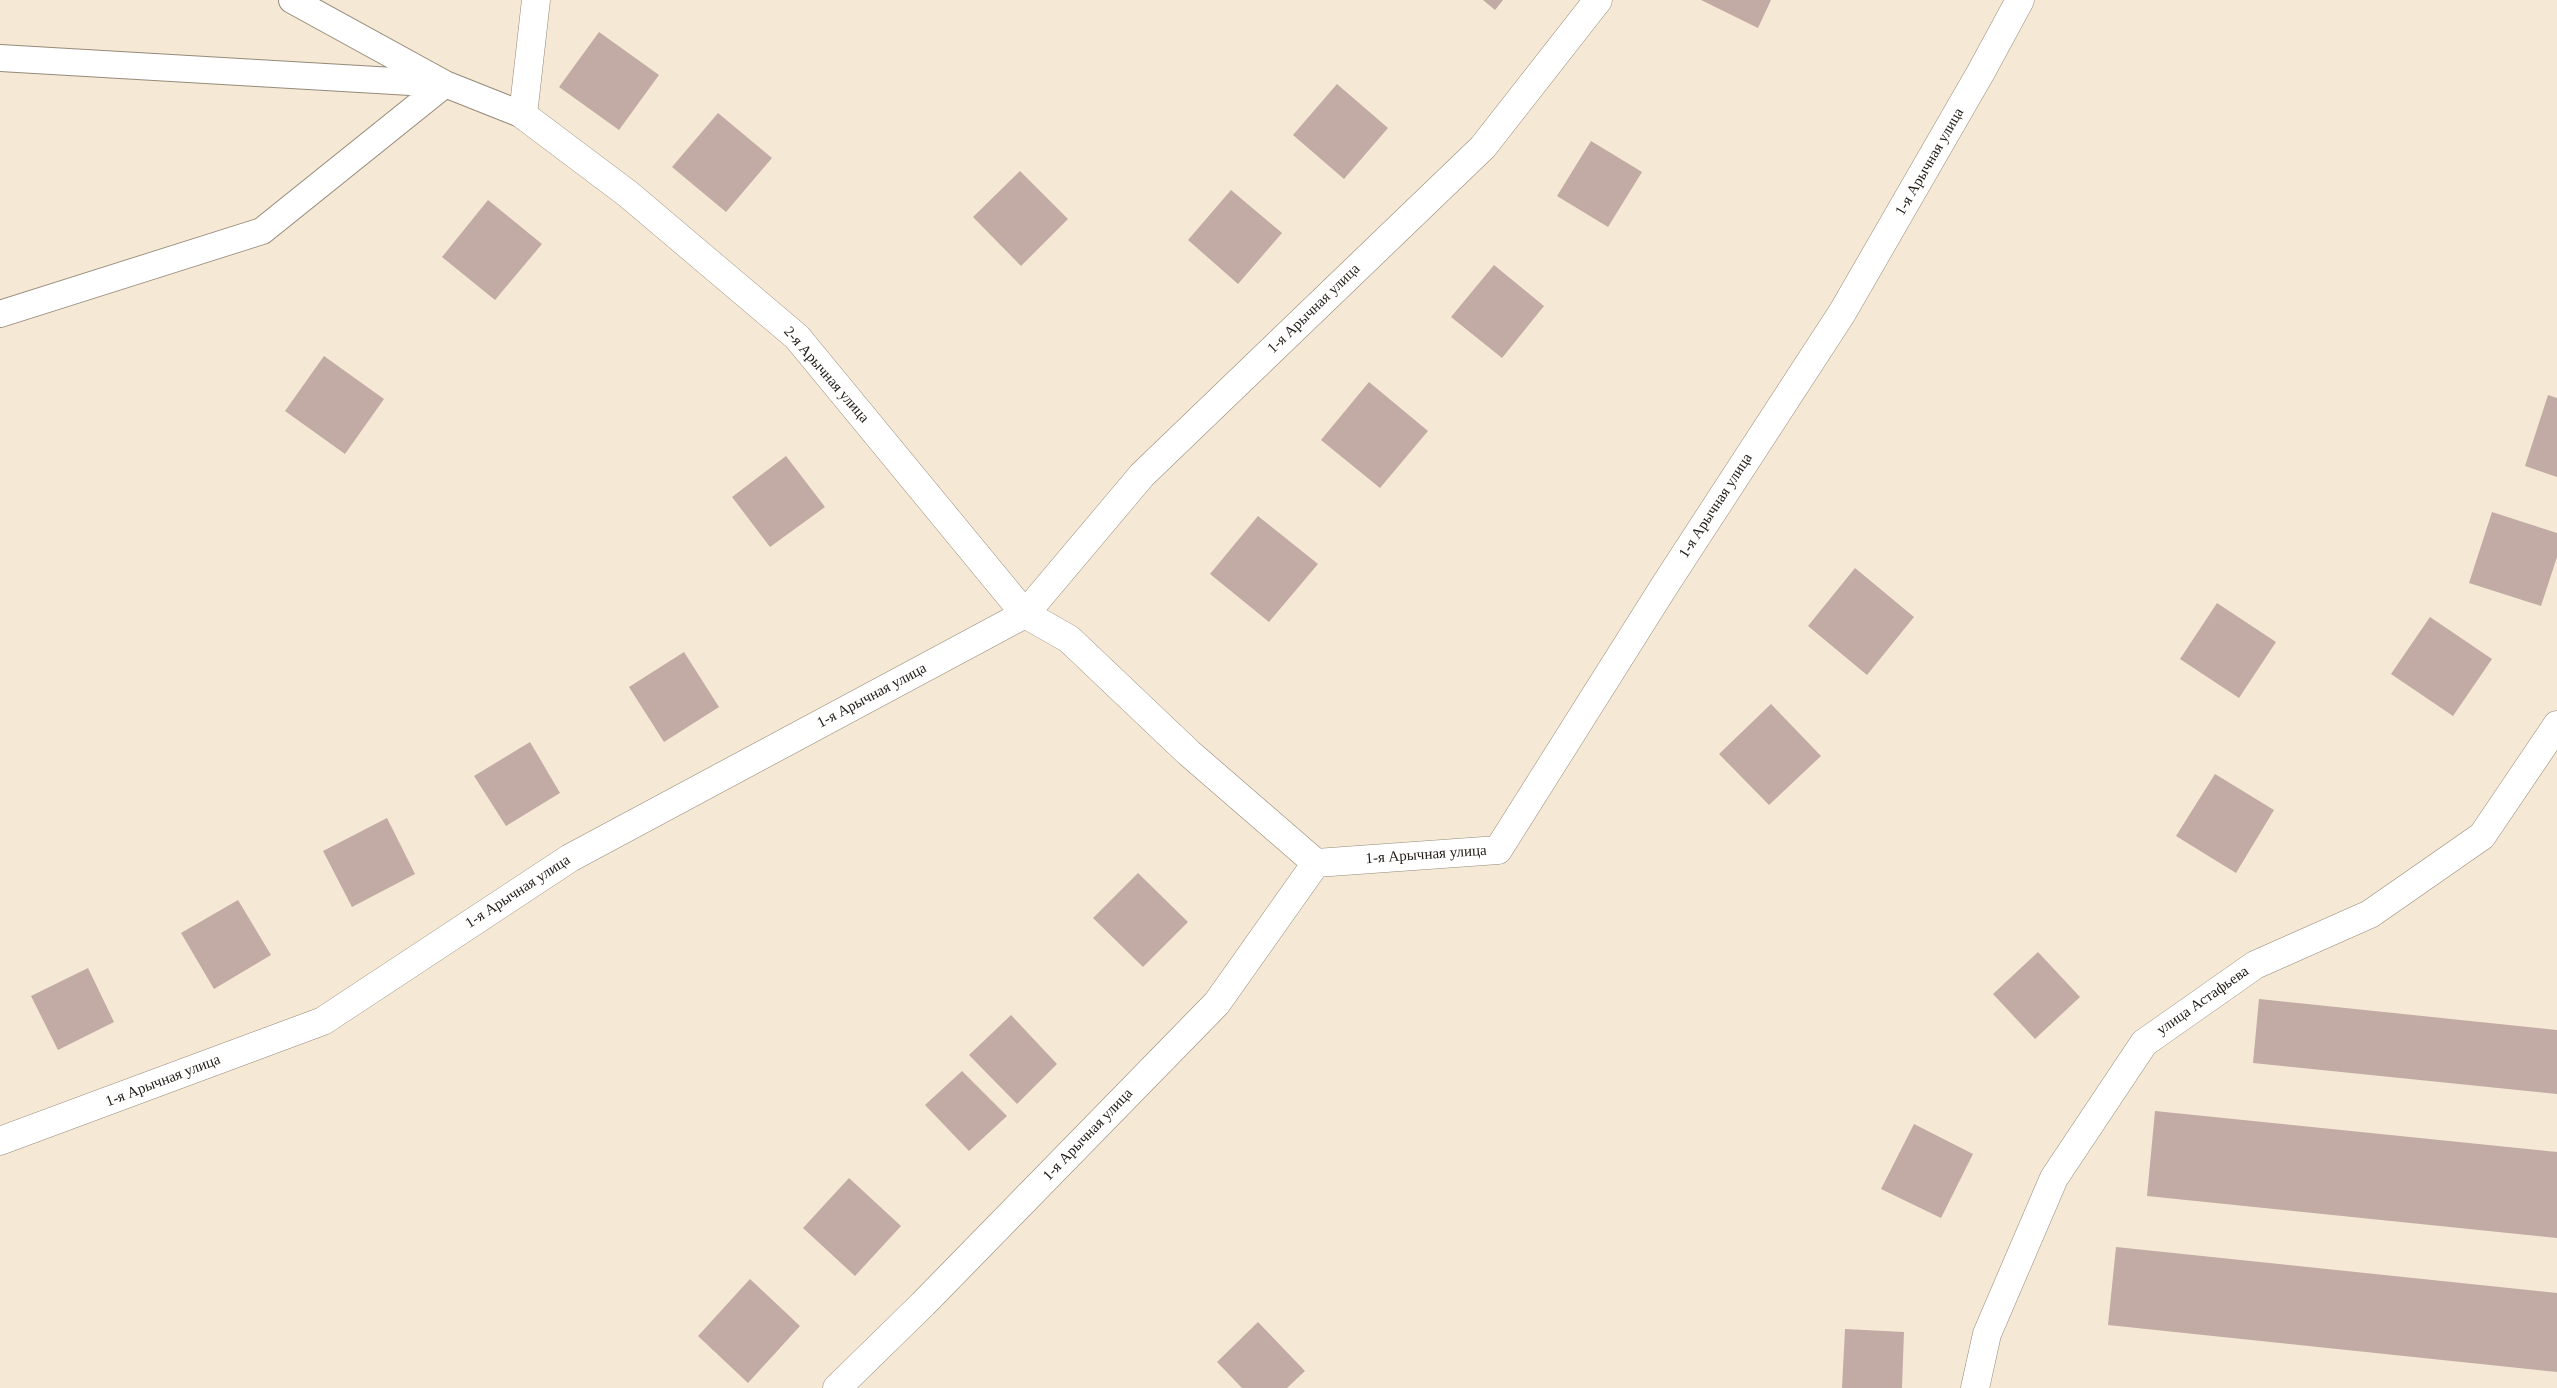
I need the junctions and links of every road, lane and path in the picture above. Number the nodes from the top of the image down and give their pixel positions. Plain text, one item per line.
1 (292, 0) edge
2 (536, 0) edge
3 (1598, 0) edge
4 (2020, 0) edge
5 (0, 58) edge
6 (445, 84) junction
7 (523, 115) junction
8 (0, 314) edge
9 (1025, 614) junction
10 (2557, 725) edge
11 (1316, 863) junction
12 (0, 1141) edge
13 (837, 1388) edge
14 (1975, 1388) edge

1 - 6 lane
2 - 7 street
3 - 9 street, 1-я Арычная улица
4 - 11 street, 1-я Арычная улица
5 - 6 lane
6 - 7 lane
6 - 8 lane
7 - 9 street, 2-я Арычная улица
9 - 11 street
9 - 12 street, 1-я Арычная улица
10 - 14 street, улица Астафьева
11 - 13 street, 1-я Арычная улица

